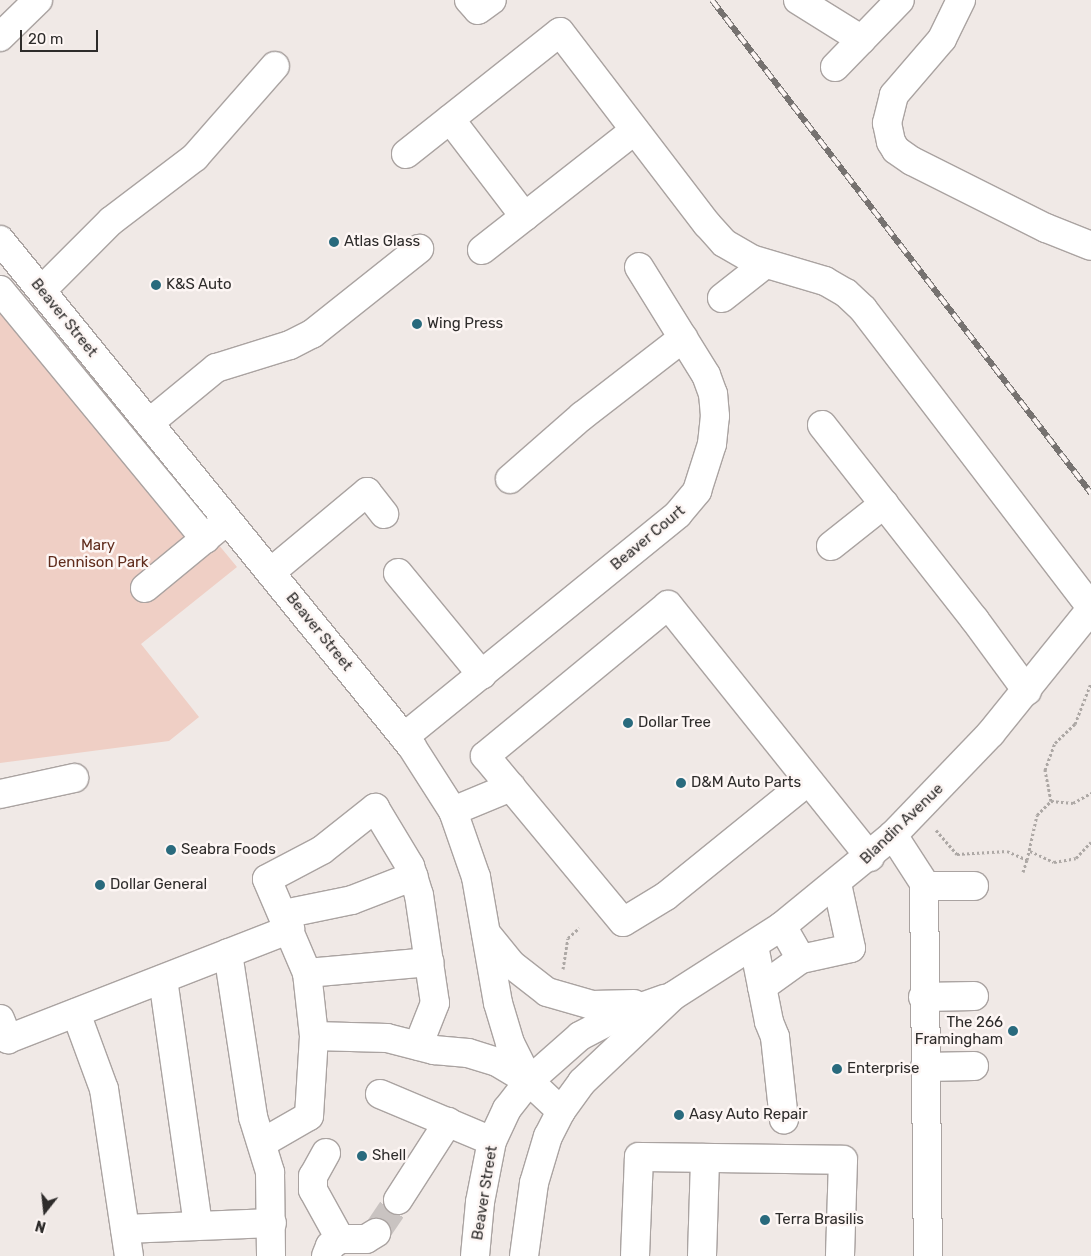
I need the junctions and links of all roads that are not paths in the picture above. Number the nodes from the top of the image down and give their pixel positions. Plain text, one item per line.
1 (38, 0) edge
2 (469, 0) edge
3 (492, 0) edge
4 (798, 0) edge
5 (900, 0) edge
6 (961, 0) edge
7 (0, 37) edge
8 (862, 40) junction
9 (275, 66) dead end
10 (835, 67) dead end
11 (450, 119) junction
12 (635, 130) junction
13 (406, 154) dead end
14 (525, 216) junction
15 (0, 240) edge
16 (1091, 246) edge
17 (419, 249) dead end
18 (482, 250) dead end
19 (765, 264) junction
20 (639, 267) dead end
21 (0, 290) edge
22 (42, 290) junction
23 (722, 298) dead end
24 (683, 338) junction
25 (149, 423) junction
26 (822, 425) dead end
27 (510, 480) dead end
28 (884, 504) junction
29 (384, 514) dead end
30 (228, 520) junction
31 (205, 538) junction
32 (831, 546) dead end
33 (271, 572) junction
34 (398, 573) dead end
35 (145, 588) dead end
36 (1091, 608) edge
37 (482, 676) junction
38 (1027, 691) junction
39 (404, 737) junction
40 (74, 778) dead end
41 (808, 781) junction
42 (511, 786) junction
43 (0, 794) edge
44 (453, 812) junction
45 (893, 835) junction
46 (870, 857) junction
47 (414, 876) junction
48 (837, 884) junction
49 (925, 886) junction
50 (974, 886) dead end
51 (287, 921) junction
52 (782, 926) junction
53 (486, 933) junction
54 (754, 946) junction
55 (228, 953) junction
56 (801, 959) junction
57 (430, 962) junction
58 (307, 973) junction
59 (163, 979) junction
60 (762, 987) junction
61 (673, 996) junction
62 (974, 996) dead end
63 (923, 997) junction
64 (76, 1012) junction
65 (0, 1019) edge
66 (314, 1036) junction
67 (418, 1046) junction
68 (974, 1066) dead end
69 (925, 1067) junction
70 (529, 1080) junction
71 (380, 1094) dead end
72 (561, 1110) junction
73 (784, 1120) dead end
74 (448, 1122) junction
75 (492, 1140) junction
76 (262, 1143) junction
77 (326, 1153) dead end
78 (705, 1158) junction
79 (398, 1200) tunnel mouth
80 (272, 1223) junction
81 (198, 1226) junction
82 (125, 1229) junction
83 (376, 1233) tunnel mouth
84 (333, 1247) edge
85 (129, 1256) edge
86 (271, 1256) edge
87 (475, 1256) edge
88 (524, 1256) edge
89 (635, 1256) edge
90 (702, 1256) edge
91 (840, 1256) edge
92 (928, 1256) edge

1 - 7 street
2 - 3 street
4 - 8 street
5 - 8 street
6 - 16 street
8 - 10 street
9 - 22 street
11 - 12 street
11 - 13 street
11 - 14 street
12 - 14 street
12 - 19 street
14 - 18 street
15 - 22 street, Beaver Street
17 - 25 street
19 - 23 street
19 - 36 street
20 - 24 street, Beaver Court
21 - 31 street
22 - 25 street, Beaver Street
24 - 27 street
24 - 37 street, Beaver Court
25 - 30 street, Beaver Street
26 - 28 street
28 - 32 street
28 - 38 street
29 - 33 street
30 - 31 street
30 - 33 street, Beaver Street
31 - 35 street
33 - 39 street, Beaver Street
34 - 37 street
36 - 38 street, Blandin Avenue
37 - 39 street, Beaver Court
38 - 45 street, Blandin Avenue
39 - 44 street, Beaver Street
40 - 43 street
41 - 42 street
41 - 42 street
41 - 46 street
42 - 44 street
44 - 53 street, Beaver Street
45 - 46 street, Blandin Avenue
45 - 49 street
46 - 48 street, Blandin Avenue
47 - 51 street
47 - 51 street
47 - 57 street
48 - 52 street, Blandin Avenue
48 - 56 street
49 - 50 street
49 - 63 street
51 - 55 street
51 - 58 street
52 - 54 street, Blandin Avenue
52 - 56 street
53 - 61 street
53 - 70 street, Beaver Street
54 - 60 street
54 - 61 street, Blandin Avenue
55 - 59 street
55 - 76 street
56 - 60 street
57 - 58 street
57 - 67 street
58 - 66 street
59 - 64 street
59 - 81 street
60 - 73 street
61 - 70 street, Blandin Avenue
61 - 72 street, Blandin Avenue
62 - 63 street
63 - 69 street
64 - 65 street
64 - 82 street
66 - 67 street
66 - 76 street
67 - 70 street
68 - 69 street
69 - 92 street
70 - 72 street, Beaver Street
70 - 75 street, Beaver Street
71 - 74 street
72 - 88 street
74 - 75 street
74 - 79 street
75 - 87 street, Beaver Street
76 - 80 street
77 - 84 street
78 - 89 street
78 - 90 street
78 - 91 street
80 - 81 street
80 - 86 street
81 - 82 street
82 - 85 street
83 - 84 street

